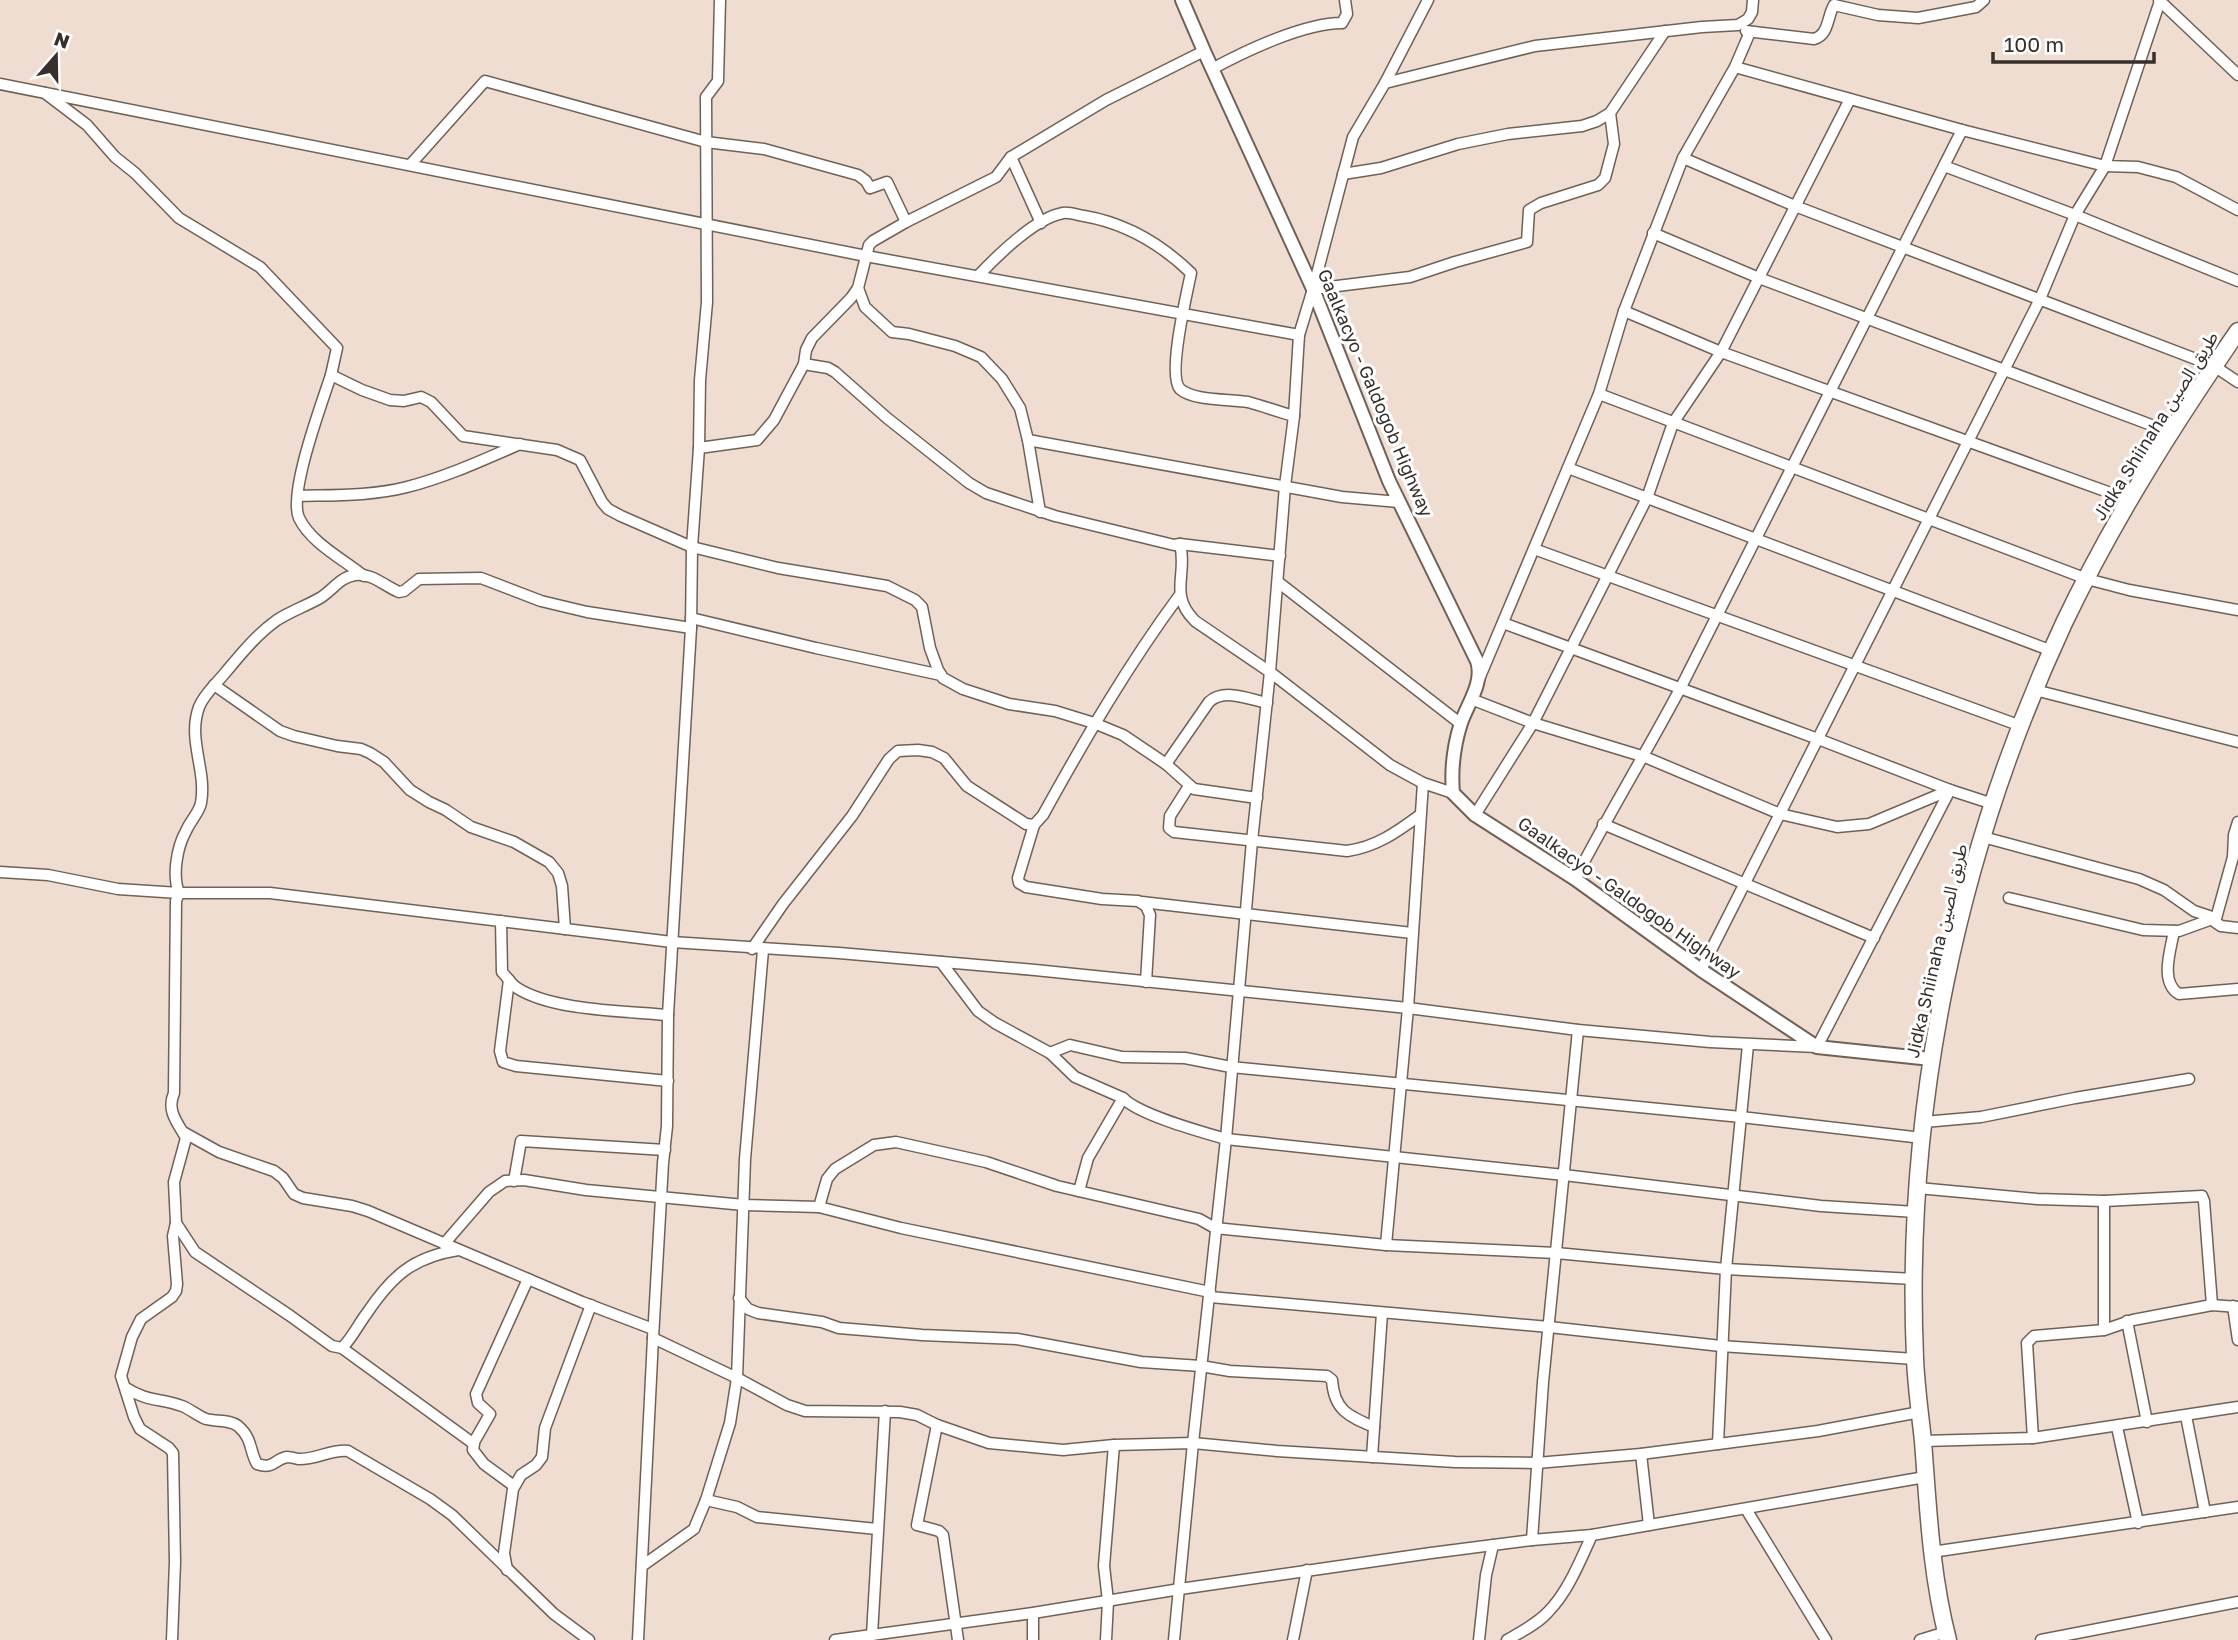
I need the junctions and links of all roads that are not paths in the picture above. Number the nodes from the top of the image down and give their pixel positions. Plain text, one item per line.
1 (720, 0) edge
2 (1182, 0) edge
3 (1345, 0) edge
4 (1428, 0) edge
5 (1753, 0) edge
6 (1984, 0) edge
7 (2159, 1) edge
8 (1721, 26) junction
9 (1664, 31) junction
10 (1750, 32) junction
11 (1204, 51) junction
12 (1735, 67) junction
13 (1212, 69) junction
14 (2238, 75) edge
15 (1385, 83) junction
16 (0, 84) edge
17 (45, 93) junction
18 (1850, 99) junction
19 (1610, 113) junction
20 (1962, 130) junction
21 (706, 142) junction
22 (1011, 157) junction
23 (1683, 158) junction
24 (410, 165) junction
25 (1944, 166) junction
26 (2105, 166) junction
27 (1343, 174) junction
28 (1795, 206) junction
29 (2238, 210) edge
30 (2075, 215) junction
31 (906, 222) junction
32 (1041, 223) junction
33 (707, 224) junction
34 (1653, 233) junction
35 (1902, 248) junction
36 (866, 256) junction
37 (978, 276) junction
38 (1759, 278) junction
39 (2238, 281) edge
40 (858, 288) junction
41 (1313, 289) junction
42 (2039, 299) junction
43 (1624, 311) junction
44 (1182, 314) junction
45 (1866, 319) junction
46 (2238, 331) edge
47 (1299, 335) junction
48 (1721, 352) junction
49 (804, 364) junction
50 (2214, 366) junction
51 (2004, 369) junction
52 (331, 374) junction
53 (2238, 382) edge
54 (1830, 392) junction
55 (1599, 394) junction
56 (1294, 416) junction
57 (1673, 423) junction
58 (2171, 432) junction
59 (1028, 440) junction
60 (1968, 441) junction
61 (520, 444) junction
62 (699, 448) junction
63 (1567, 468) junction
64 (1791, 468) junction
65 (1285, 486) junction
66 (298, 496) junction
67 (1647, 498) junction
68 (2130, 500) junction
69 (1399, 502) junction
70 (1040, 512) junction
71 (1929, 519) junction
72 (1755, 540) junction
73 (1180, 544) junction
74 (692, 547) junction
75 (1534, 549) junction
76 (1280, 556) junction
77 (364, 576) junction
78 (1608, 576) junction
79 (2087, 579) junction
80 (1278, 582) junction
81 (1893, 590) junction
82 (1180, 596) junction
83 (2238, 610) edge
84 (1717, 616) junction
85 (691, 623) junction
86 (1503, 623) junction
87 (1571, 649) junction
88 (2052, 651) junction
89 (1855, 665) junction
90 (1270, 672) junction
91 (941, 675) junction
92 (214, 685) junction
93 (1680, 689) junction
94 (2035, 690) junction
95 (1471, 699) junction
96 (1267, 703) junction
97 (1094, 723) junction
98 (1533, 723) junction
99 (1461, 724) junction
100 (2021, 726) junction
101 (1818, 739) junction
102 (2238, 742) edge
103 (1644, 757) junction
104 (1166, 764) junction
105 (1423, 783) junction
106 (1189, 786) junction
107 (1950, 790) junction
108 (1452, 793) junction
109 (1257, 798) junction
110 (1993, 804) junction
111 (1780, 814) junction
112 (1420, 815) junction
113 (1475, 815) junction
114 (2238, 822) edge
115 (1603, 824) junction
116 (1034, 825) junction
117 (1983, 837) junction
118 (1252, 841) junction
119 (0, 872) edge
120 (1575, 879) junction
121 (1745, 884) junction
122 (179, 893) junction
123 (2009, 898) dead end
124 (1138, 901) junction
125 (1246, 913) junction
126 (2215, 918) junction
127 (500, 921) junction
128 (2238, 928) edge
129 (565, 929) junction
130 (2174, 931) junction
131 (1412, 933) junction
132 (1874, 938) junction
133 (672, 942) junction
134 (752, 949) junction
135 (763, 950) junction
136 (941, 961) junction
137 (1702, 970) junction
138 (509, 980) junction
139 (1146, 982) junction
140 (2238, 989) edge
141 (1238, 992) junction
142 (1408, 1008) junction
143 (668, 1015) junction
144 (1578, 1030) junction
145 (1748, 1045) junction
146 (1817, 1047) junction
147 (1050, 1053) junction
148 (1931, 1059) junction
149 (1231, 1067) junction
150 (2189, 1079) dead end
151 (668, 1081) junction
152 (1400, 1084) junction
153 (1123, 1098) junction
154 (1572, 1102) junction
155 (1741, 1117) junction
156 (1924, 1122) junction
157 (183, 1132) junction
158 (1922, 1138) junction
159 (1226, 1139) junction
160 (665, 1150) junction
161 (1393, 1158) junction
162 (1564, 1175) junction
163 (514, 1181) junction
164 (1918, 1188) junction
165 (1079, 1191) junction
166 (1735, 1195) junction
167 (662, 1197) junction
168 (2104, 1201) junction
169 (744, 1205) junction
170 (819, 1208) junction
171 (1916, 1212) junction
172 (176, 1223) junction
173 (1215, 1228) junction
174 (444, 1244) junction
175 (1385, 1245) junction
176 (459, 1250) junction
177 (1556, 1253) junction
178 (1726, 1269) junction
179 (528, 1279) junction
180 (1914, 1279) junction
181 (1210, 1295) junction
182 (739, 1298) junction
183 (2211, 1305) junction
184 (591, 1306) junction
185 (2236, 1307) edge
186 (1382, 1313) junction
187 (2127, 1321) junction
188 (1549, 1327) junction
189 (2104, 1329) junction
190 (653, 1334) junction
191 (2238, 1340) edge
192 (1721, 1346) junction
193 (341, 1348) junction
194 (1915, 1360) junction
195 (1201, 1366) junction
196 (737, 1378) junction
197 (126, 1388) junction
198 (2238, 1407) edge
199 (885, 1411) junction
200 (1920, 1412) junction
201 (2186, 1416) junction
202 (2147, 1422) junction
203 (937, 1425) junction
204 (1374, 1427) junction
205 (2117, 1427) junction
206 (2033, 1438) junction
207 (1923, 1441) junction
208 (1193, 1443) junction
209 (474, 1444) junction
210 (1718, 1444) junction
211 (1114, 1445) junction
212 (1641, 1454) junction
213 (1372, 1457) junction
214 (1537, 1463) junction
215 (1925, 1477) junction
216 (514, 1486) junction
217 (706, 1500) junction
218 (2238, 1507) edge
219 (1746, 1509) junction
220 (2205, 1512) junction
221 (2138, 1523) junction
222 (1650, 1525) junction
223 (877, 1529) junction
224 (1592, 1535) junction
225 (1532, 1540) junction
226 (1493, 1545) junction
227 (1932, 1552) junction
228 (642, 1566) junction
229 (507, 1570) junction
230 (1307, 1570) junction
231 (1180, 1588) junction
232 (1108, 1601) junction
233 (2238, 1602) edge
234 (1033, 1613) junction
235 (955, 1624) junction
236 (872, 1635) junction
237 (1947, 1636) edge
238 (172, 1640) edge
239 (589, 1640) edge
240 (639, 1640) edge
241 (835, 1640) edge
242 (958, 1640) edge
243 (1033, 1640) edge
244 (1106, 1640) edge
245 (1174, 1640) edge
246 (1293, 1640) edge
247 (1479, 1640) edge
248 (1507, 1640) edge
249 (1826, 1640) edge
250 (1920, 1640) edge
251 (2041, 1640) edge

1 - 21 street
2 - 11 street, Gaalkacyo - Galdogob Highway
3 - 13 street
4 - 15 street
5 - 8 street
6 - 10 street
7 - 14 street
7 - 26 street
8 - 9 street
8 - 10 street
9 - 15 street
9 - 19 street
10 - 12 street
11 - 13 street, Gaalkacyo - Galdogob Highway
11 - 22 street
12 - 18 street
12 - 23 street
13 - 41 street, Gaalkacyo - Galdogob Highway
15 - 27 street
16 - 17 street
17 - 24 street
17 - 52 street
18 - 20 street
18 - 28 street
19 - 27 street
19 - 41 street
20 - 25 street
20 - 26 street
21 - 24 street
21 - 31 street
21 - 33 street
22 - 31 street
22 - 32 street
23 - 28 street
23 - 34 street
24 - 33 street
25 - 30 street
25 - 35 street
26 - 29 street
26 - 30 street
27 - 41 street
28 - 35 street
28 - 38 street
30 - 39 street
30 - 42 street
31 - 36 street
32 - 37 street
32 - 44 street
33 - 36 street
33 - 62 street
34 - 38 street
34 - 43 street
35 - 42 street
35 - 45 street
36 - 37 street
36 - 40 street
37 - 44 street
38 - 45 street
38 - 48 street
40 - 49 street
40 - 59 street
41 - 47 street
41 - 69 street, Gaalkacyo - Galdogob Highway
42 - 50 street
42 - 51 street
43 - 48 street
43 - 55 street
44 - 47 street
44 - 56 street
45 - 51 street
45 - 54 street
46 - 50 main road, Jidka Shiinaha طريق الصين
47 - 56 street
48 - 54 street
48 - 57 street
49 - 62 street
49 - 70 street
50 - 53 street
50 - 58 main road, Jidka Shiinaha طريق الصين
51 - 58 street
51 - 60 street
52 - 61 street
52 - 66 street
54 - 60 street
54 - 64 street
55 - 57 street
55 - 63 street
56 - 65 street
57 - 64 street
57 - 67 street
58 - 68 main road, Jidka Shiinaha طريق الصين
59 - 65 street
59 - 70 street
60 - 68 street
60 - 71 street
61 - 66 street
61 - 74 street
62 - 74 street
63 - 67 street
63 - 75 street
64 - 71 street
64 - 72 street
65 - 69 street
65 - 76 street
66 - 77 street
67 - 72 street
67 - 78 street
68 - 79 main road, Jidka Shiinaha طريق الصين
69 - 99 street, Gaalkacyo - Galdogob Highway
70 - 73 street
71 - 79 street
71 - 81 street
72 - 81 street
72 - 84 street
73 - 76 street
73 - 82 street
74 - 85 street
74 - 91 street
75 - 78 street
75 - 86 street
76 - 80 street
77 - 85 street
77 - 92 street
78 - 84 street
78 - 87 street
79 - 83 street
79 - 88 main road, Jidka Shiinaha طريق الصين
80 - 90 street
80 - 99 street
81 - 88 street
81 - 89 street
82 - 90 street
82 - 97 street
84 - 89 street
84 - 93 street
85 - 91 street
85 - 133 street
86 - 87 street
86 - 95 street
87 - 93 street
87 - 98 street
88 - 94 main road, Jidka Shiinaha طريق الصين
89 - 100 street
89 - 101 street
90 - 96 street
90 - 105 street
91 - 97 street
92 - 122 street
92 - 129 street
93 - 101 street
93 - 103 street
94 - 100 main road, Jidka Shiinaha طريق الصين
94 - 102 street
95 - 98 street
95 - 99 street
96 - 104 street
96 - 109 street
97 - 104 street
97 - 116 street
98 - 103 street
98 - 113 street
99 - 108 street, Gaalkacyo - Galdogob Highway
100 - 110 main road, Jidka Shiinaha طريق الصين
101 - 107 street
101 - 111 street
103 - 111 street
103 - 115 street
104 - 106 street
105 - 108 street
105 - 112 street
106 - 109 street
106 - 118 street
107 - 110 street
107 - 111 street
107 - 132 street
108 - 113 street, Gaalkacyo - Galdogob Highway
109 - 118 street
110 - 117 main road, Jidka Shiinaha طريق الصين
111 - 121 street
112 - 118 street
112 - 131 street
113 - 120 street, Gaalkacyo - Galdogob Highway
114 - 126 street
115 - 120 street
115 - 121 street
116 - 124 street
116 - 134 street
117 - 126 street
117 - 148 main road, Jidka Shiinaha طريق الصين
118 - 125 street
119 - 122 street
120 - 137 street, Gaalkacyo - Galdogob Highway
121 - 132 street
121 - 137 street
122 - 127 street
122 - 157 street
123 - 130 street
124 - 125 street
124 - 139 street
125 - 131 street
125 - 141 street
126 - 128 street
126 - 130 street
127 - 129 street
127 - 138 street
129 - 133 street
130 - 140 street
131 - 142 street
132 - 146 street
133 - 134 street
133 - 143 street
134 - 135 street
135 - 136 street
135 - 169 street
136 - 139 street
136 - 147 street
137 - 146 street, Gaalkacyo - Galdogob Highway
138 - 143 street
138 - 151 street
139 - 141 street
141 - 142 street
141 - 149 street
142 - 144 street
142 - 152 street
143 - 151 street
144 - 145 street
144 - 154 street
145 - 146 street
145 - 155 street
146 - 148 street, Gaalkacyo - Galdogob Highway
147 - 149 street
147 - 153 street
148 - 156 main road, Jidka Shiinaha طريق الصين
149 - 152 street
149 - 159 street
150 - 156 street
151 - 160 street
152 - 154 street
152 - 161 street
153 - 159 street
153 - 165 street
154 - 155 street
154 - 162 street
155 - 158 street
155 - 166 street
156 - 158 main road, Jidka Shiinaha طريق الصين
157 - 172 street
157 - 174 street
158 - 164 main road, Jidka Shiinaha طريق الصين
159 - 161 street
159 - 173 street
160 - 163 street
160 - 167 street
161 - 162 street
161 - 175 street
162 - 166 street
162 - 177 street
163 - 167 street
163 - 174 street
164 - 168 street
164 - 171 main road, Jidka Shiinaha طريق الصين
165 - 170 street
165 - 173 street
166 - 171 street
166 - 178 street
167 - 169 street
167 - 190 street
168 - 183 street
168 - 189 street
169 - 170 street
169 - 182 street
170 - 181 street
171 - 180 main road, Jidka Shiinaha طريق الصين
172 - 193 street
172 - 197 street
173 - 175 street
173 - 181 street
174 - 176 street
175 - 177 street
176 - 179 street
176 - 193 street
177 - 178 street
177 - 188 street
178 - 180 street
178 - 192 street
179 - 184 street
179 - 209 street
180 - 194 main road, Jidka Shiinaha طريق الصين
181 - 186 street
181 - 195 street
182 - 195 street
182 - 196 street
183 - 185 street
183 - 187 street
184 - 190 street
184 - 216 street
185 - 191 street
186 - 188 street
186 - 204 street
187 - 189 street
187 - 202 street
188 - 192 street
188 - 214 street
189 - 206 street
190 - 196 street
190 - 228 street
192 - 194 street
192 - 210 street
193 - 209 street
194 - 200 main road, Jidka Shiinaha طريق الصين
195 - 204 street
195 - 208 street
196 - 199 street
196 - 217 street
197 - 229 street
197 - 238 street
198 - 201 street
199 - 203 street
199 - 223 street
200 - 207 main road, Jidka Shiinaha طريق الصين
200 - 210 street
201 - 202 street
201 - 220 street
202 - 205 street
203 - 211 street
203 - 235 street
204 - 213 street
205 - 206 street
205 - 221 street
206 - 207 street
207 - 215 main road, Jidka Shiinaha طريق الصين
208 - 211 street
208 - 213 street
208 - 231 street
209 - 216 street
210 - 212 street
211 - 232 street
212 - 214 street
212 - 222 street
213 - 214 street
214 - 225 street
215 - 219 street
215 - 227 main road, Jidka Shiinaha طريق الصين
216 - 229 street
217 - 223 street
217 - 228 street
218 - 220 street
219 - 222 street
219 - 249 street
220 - 221 street
221 - 227 street
222 - 224 street
223 - 236 street
224 - 225 street
224 - 248 street
225 - 226 street
226 - 230 street
226 - 247 street
227 - 237 main road, Jidka Shiinaha طريق الصين
228 - 240 street
229 - 239 street
230 - 231 street
230 - 246 street
231 - 232 street
231 - 245 street
232 - 234 street
232 - 244 street
233 - 251 street
234 - 235 street
234 - 243 street
235 - 236 street
235 - 242 street
236 - 241 street
237 - 250 street

